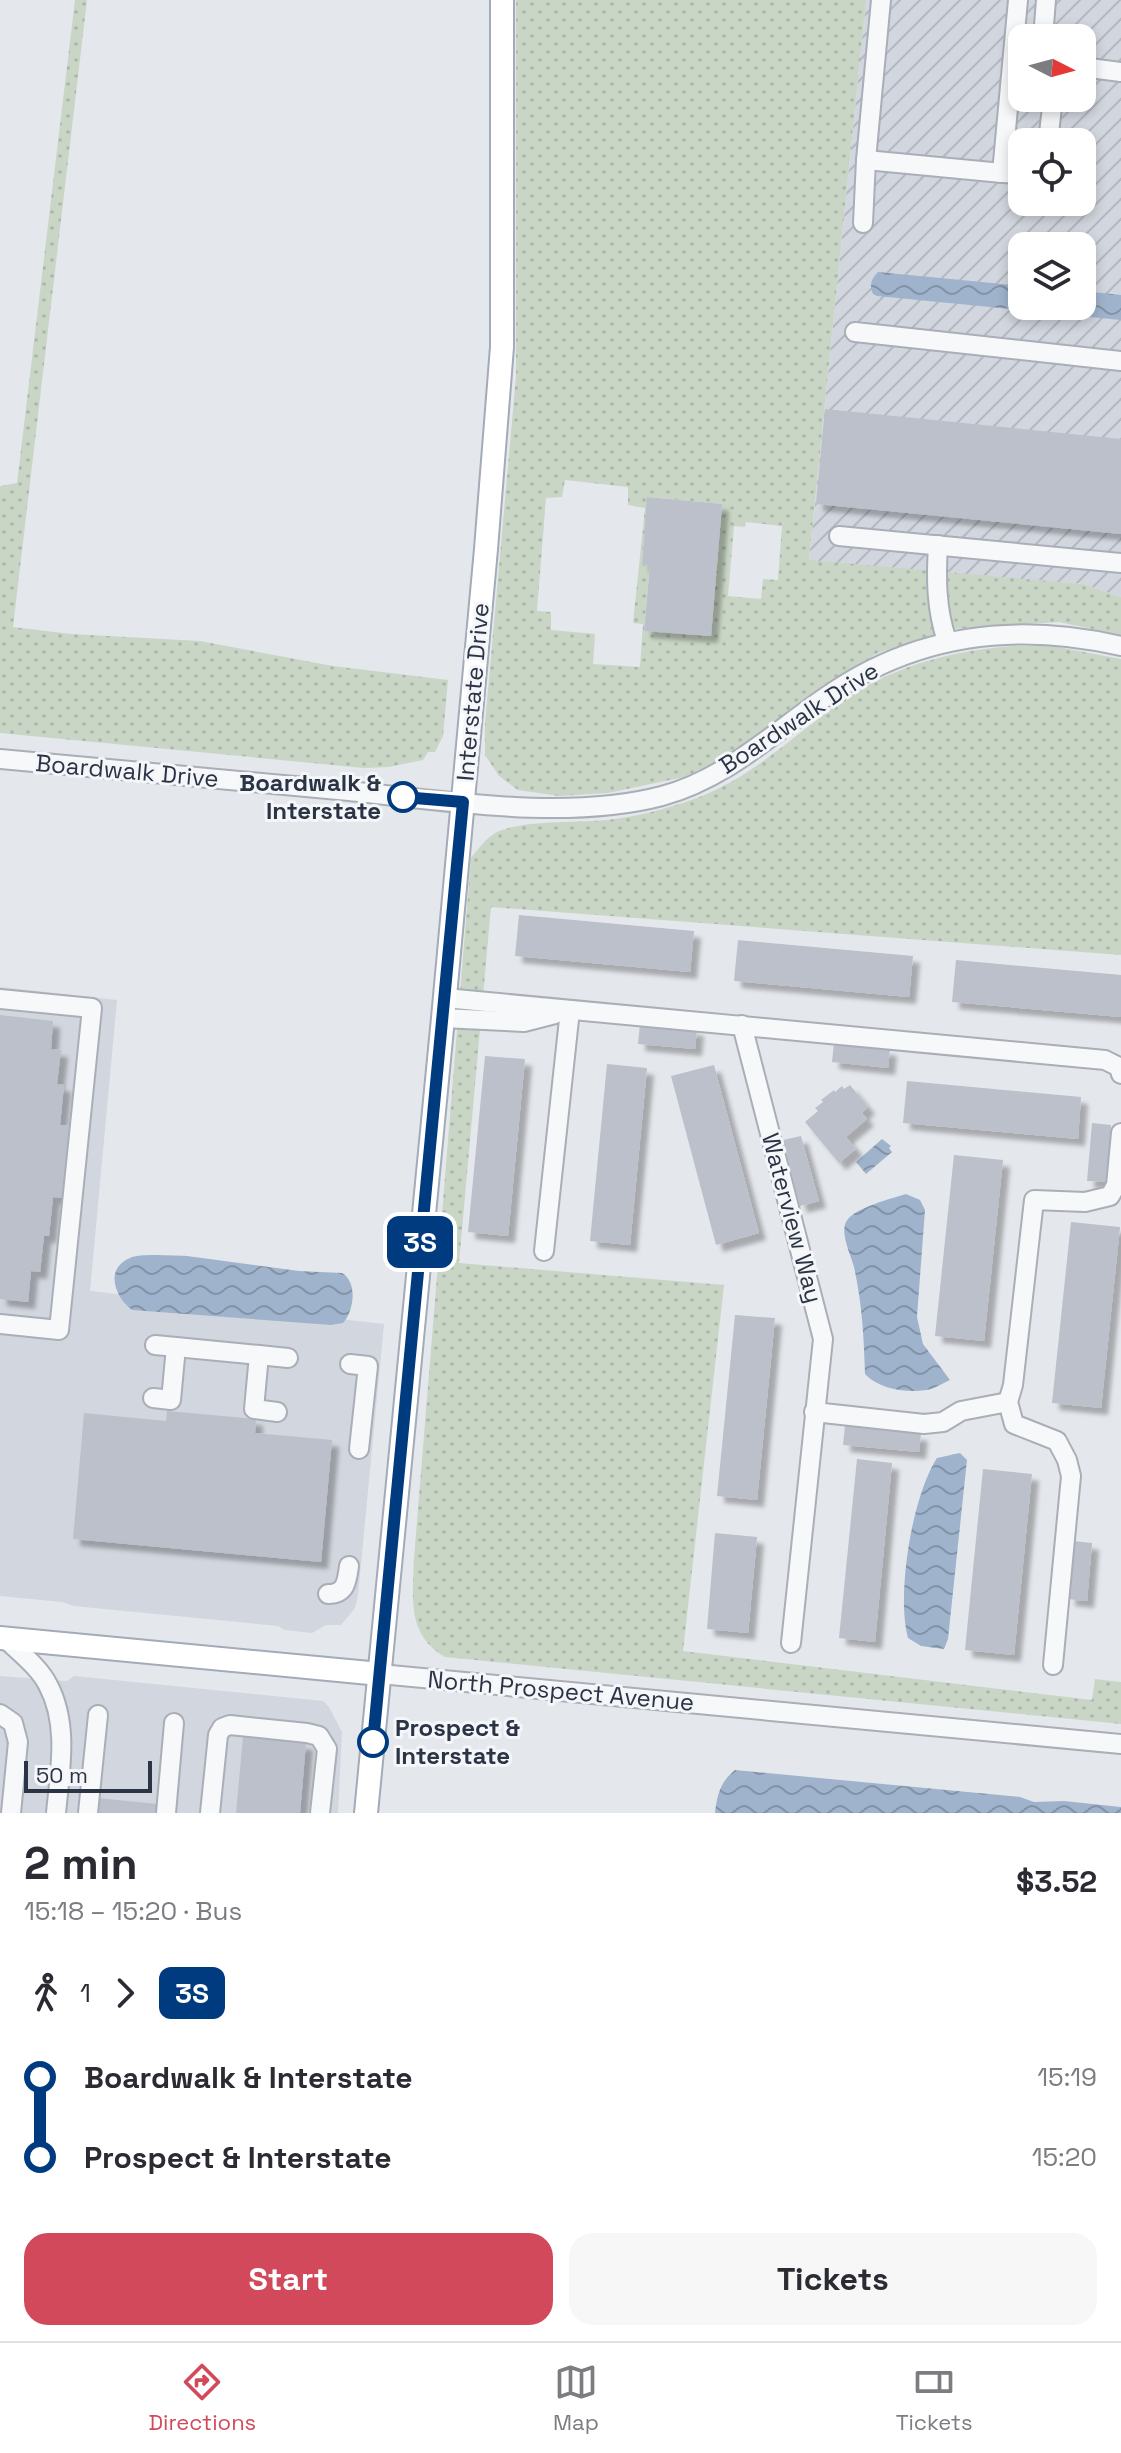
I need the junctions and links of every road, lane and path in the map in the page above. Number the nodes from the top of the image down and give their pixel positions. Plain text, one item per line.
1 (502, 0) edge
2 (881, 0) edge
3 (1018, 0) edge
4 (1046, 0) edge
5 (1044, 24) edge
6 (1096, 69) edge
7 (1121, 72) edge
8 (866, 160) junction
9 (1002, 173) junction
10 (1008, 173) edge
11 (863, 223) dead end
12 (855, 332) dead end
13 (1121, 361) edge
14 (839, 536) dead end
15 (938, 545) junction
16 (1121, 563) edge
17 (947, 641) junction
18 (1121, 646) edge
19 (0, 759) edge
20 (463, 802) junction
21 (0, 999) edge
22 (444, 1008) junction
23 (570, 1010) junction
24 (742, 1025) junction
25 (1121, 1074) edge
26 (1121, 1133) edge
27 (544, 1251) dead end
28 (0, 1324) edge
29 (155, 1345) dead end
30 (176, 1347) junction
31 (259, 1355) junction
32 (288, 1358) dead end
33 (350, 1364) dead end
34 (153, 1398) dead end
35 (1008, 1402) junction
36 (277, 1412) dead end
37 (814, 1412) junction
38 (359, 1449) dead end
39 (349, 1566) dead end
40 (328, 1594) dead end
41 (3, 1639) edge
42 (791, 1643) dead end
43 (1053, 1665) dead end
44 (380, 1674) junction
45 (0, 1714) edge
46 (98, 1715) dead end
47 (174, 1723) dead end
48 (1121, 1744) edge
49 (11, 1813) edge
50 (56, 1813) edge
51 (88, 1813) edge
52 (166, 1813) edge
53 (210, 1813) edge
54 (320, 1813) edge
55 (366, 1813) edge

1 - 20 main road, Interstate Drive
2 - 8 street
3 - 9 street
4 - 5 street
6 - 7 street
8 - 9 street
8 - 11 street
9 - 10 street
12 - 13 street
14 - 15 street
15 - 16 street
15 - 17 street
17 - 18 street, Boardwalk Drive
17 - 20 street, Boardwalk Drive
19 - 20 street, Boardwalk Drive
20 - 22 main road, Interstate Drive
21 - 28 street
22 - 23 street
22 - 44 main road, Interstate Drive
23 - 24 street
23 - 27 street
24 - 25 street
24 - 37 street, Waterview Way
26 - 35 street
29 - 30 street
30 - 31 street
30 - 34 street
31 - 32 street
31 - 36 street
33 - 38 street
35 - 37 street
35 - 43 street
37 - 42 street, Waterview Way
39 - 40 street
41 - 44 main road, North Prospect Avenue
41 - 50 street
44 - 48 street, North Prospect Avenue
44 - 55 main road, Interstate Drive
45 - 49 street
46 - 51 street
47 - 52 street
53 - 54 street

